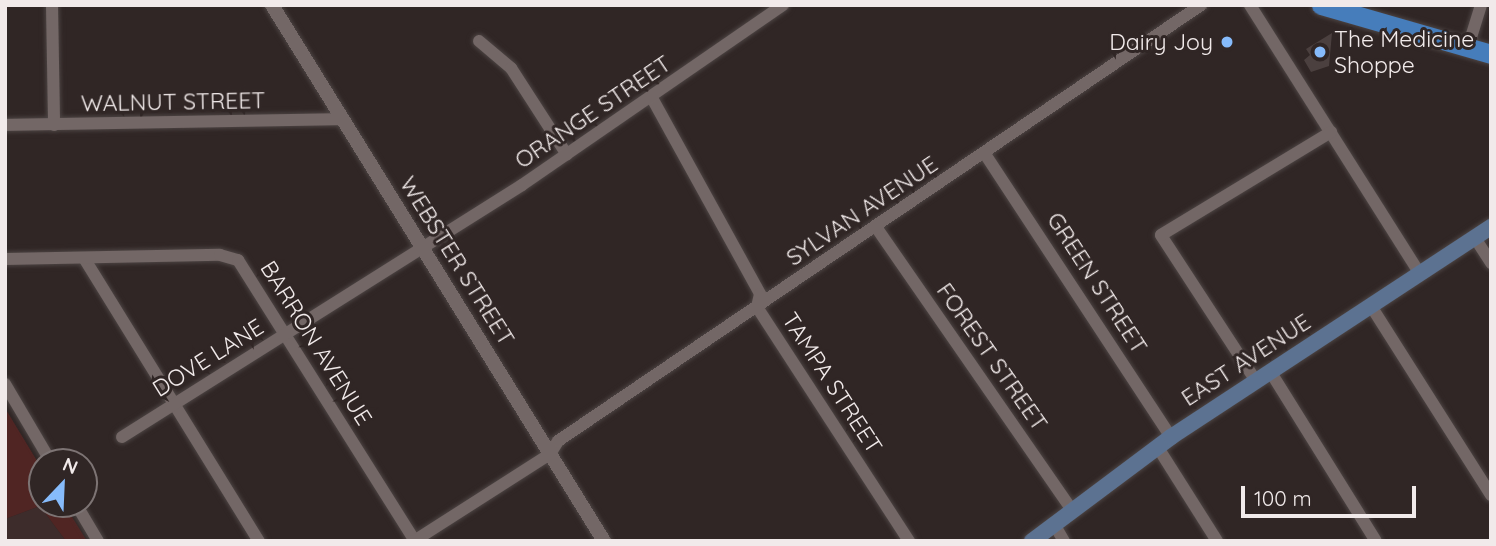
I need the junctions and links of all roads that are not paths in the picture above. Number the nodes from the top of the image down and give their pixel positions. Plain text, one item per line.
1 (52, 5) edge
2 (271, 5) edge
3 (783, 5) edge
4 (1201, 5) edge
5 (1250, 5) edge
6 (1321, 5) edge
7 (1481, 5) edge
8 (479, 41) dead end
9 (1468, 47) junction
10 (1491, 54) edge
11 (652, 98) junction
12 (343, 119) junction
13 (5, 125) edge
14 (54, 125) junction
15 (1331, 132) junction
16 (567, 155) junction
17 (985, 155) junction
18 (1491, 227) edge
19 (876, 228) junction
20 (1475, 237) junction
21 (423, 249) junction
22 (84, 258) junction
23 (5, 259) edge
24 (1491, 263) edge
25 (1420, 274) junction
26 (1371, 306) junction
27 (757, 307) junction
28 (286, 335) junction
29 (1270, 372) junction
30 (1256, 381) junction
31 (5, 384) edge
32 (174, 405) junction
33 (1171, 436) junction
34 (122, 437) dead end
35 (1157, 446) junction
36 (43, 448) edge
37 (550, 454) junction
38 (1491, 495) edge
39 (1072, 510) junction
40 (84, 518) edge
41 (1054, 524) junction
42 (98, 541) edge
43 (258, 541) edge
44 (414, 541) edge
45 (604, 541) edge
46 (909, 541) edge
47 (1032, 541) edge
48 (1064, 541) edge
49 (1217, 541) edge
50 (1376, 541) edge

1 - 14 street
2 - 12 street, WEBSTER STREET
3 - 11 street, ORANGE STREET
4 - 17 street, SYLVAN AVENUE
5 - 15 street
6 - 9 main road
7 - 9 street
8 - 16 street
9 - 10 main road
11 - 16 street, ORANGE STREET
11 - 27 street, TAMPA STREET
12 - 14 street, WALNUT STREET
12 - 21 street, WEBSTER STREET
13 - 14 street, WALNUT STREET
15 - 25 street
15 - 30 street
16 - 21 street, ORANGE STREET
17 - 19 street, SYLVAN AVENUE
17 - 33 street, GREEN STREET
18 - 20 main road, EAST AVENUE
19 - 27 street, SYLVAN AVENUE
19 - 39 street, FOREST STREET
20 - 24 street
20 - 25 main road, EAST AVENUE
21 - 28 street, DOVE LANE
21 - 37 street, WEBSTER STREET
22 - 23 street, BARRON AVENUE
22 - 28 street, BARRON AVENUE
22 - 32 street
25 - 26 main road, EAST AVENUE
26 - 29 main road, EAST AVENUE
26 - 38 street
27 - 37 street, SYLVAN AVENUE
27 - 46 street, TAMPA STREET
28 - 32 street, DOVE LANE
28 - 44 street, BARRON AVENUE
29 - 30 main road, EAST AVENUE
29 - 50 street
30 - 33 main road, EAST AVENUE
31 - 36 street
32 - 34 street, DOVE LANE
32 - 43 street
33 - 35 main road, EAST AVENUE
35 - 39 main road, EAST AVENUE
35 - 49 street
37 - 44 street, SYLVAN AVENUE
37 - 45 street, WEBSTER STREET
39 - 41 main road, EAST AVENUE
40 - 42 street
41 - 47 main road, EAST AVENUE
41 - 48 street

